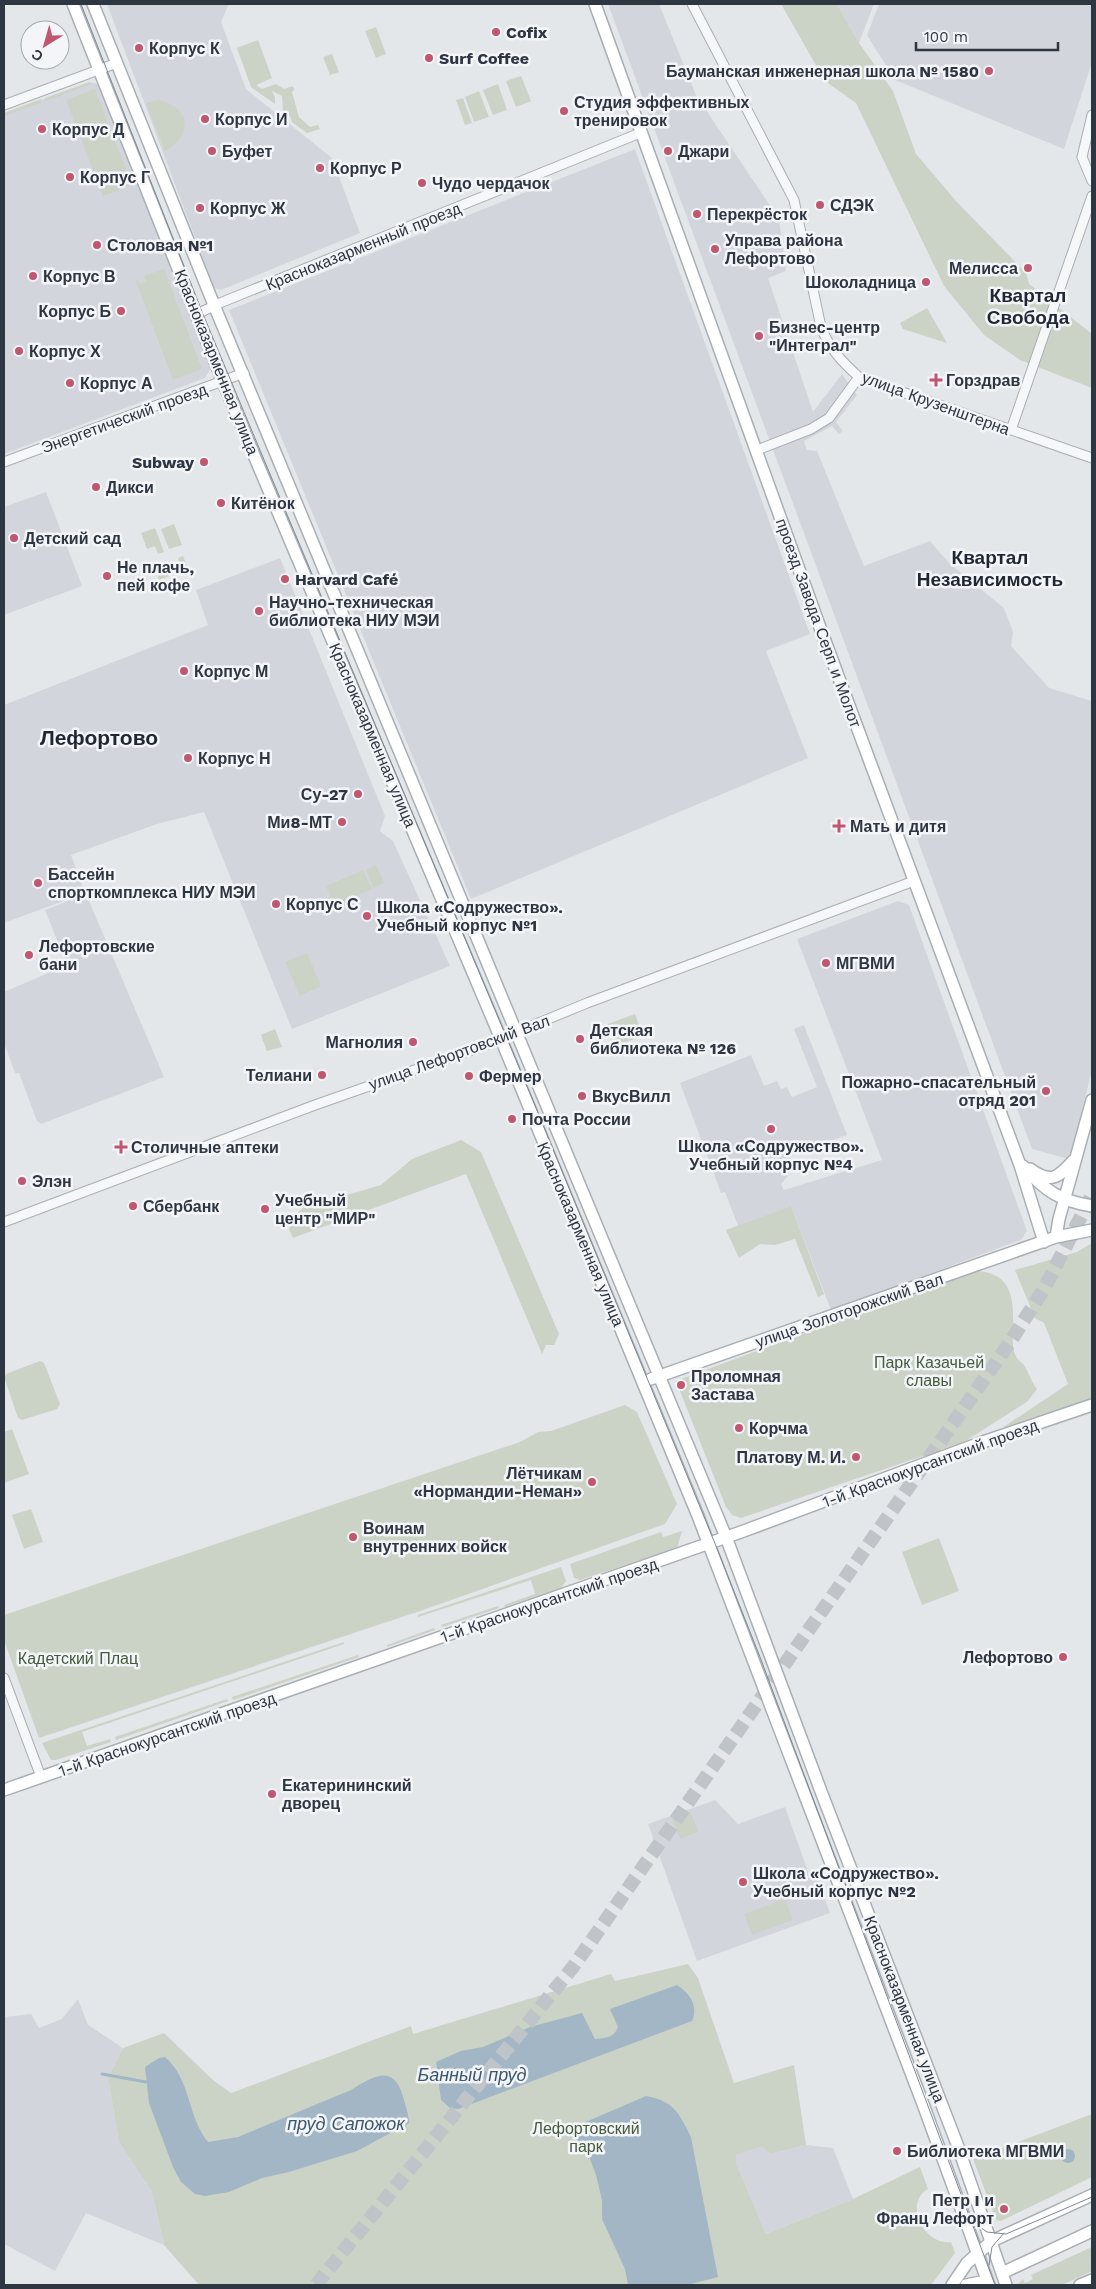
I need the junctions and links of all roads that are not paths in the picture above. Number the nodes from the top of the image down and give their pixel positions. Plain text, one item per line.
1 (73, 4) edge
2 (93, 4) edge
3 (595, 4) edge
4 (692, 4) edge
5 (117, 63) junction
6 (98, 69) junction
7 (4, 105) edge
8 (1092, 115) edge
9 (640, 133) junction
10 (1092, 181) edge
11 (1092, 196) edge
12 (214, 305) junction
13 (197, 314) junction
14 (244, 373) junction
15 (859, 377) junction
16 (223, 382) junction
17 (1011, 430) junction
18 (757, 450) junction
19 (1092, 458) edge
20 (4, 462) edge
21 (914, 881) junction
22 (516, 1033) junction
23 (501, 1039) junction
24 (1092, 1100) edge
25 (1076, 1158) junction
26 (1019, 1161) junction
27 (1064, 1198) junction
28 (1092, 1206) edge
29 (4, 1222) edge
30 (1092, 1230) edge
31 (1056, 1237) junction
32 (1044, 1242) junction
33 (659, 1376) junction
34 (642, 1382) junction
35 (1092, 1405) edge
36 (726, 1537) junction
37 (708, 1544) junction
38 (4, 1678) edge
39 (40, 1777) junction
40 (4, 1790) edge
41 (1092, 2195) edge
42 (1092, 2231) edge
43 (992, 2241) junction
44 (977, 2253) junction
45 (1002, 2273) junction
46 (1092, 2280) edge
47 (989, 2284) edge
48 (952, 2285) edge
49 (966, 2285) edge
50 (1006, 2285) edge
51 (1080, 2285) edge

1 - 6 main road, Красноказарменная улица
2 - 5 main road, Красноказарменная улица
3 - 9 main road, проезд Завода Серп и Молот
4 - 15 street, улица Крузенштерна
5 - 6 street
5 - 12 main road, Красноказарменная улица
6 - 7 street
6 - 13 main road, Красноказарменная улица
8 - 10 street
9 - 12 street, Красноказарменный проезд
9 - 18 main road, проезд Завода Серп и Молот
11 - 17 street
12 - 13 street, Красноказарменный проезд
12 - 14 main road, Красноказарменная улица
13 - 16 main road, Красноказарменная улица
14 - 16 street, Энергетический проезд
14 - 22 main road, Красноказарменная улица
15 - 17 street, улица Крузенштерна
15 - 18 street
16 - 20 street, Энергетический проезд
16 - 23 main road, Красноказарменная улица
17 - 19 street, улица Крузенштерна
18 - 21 main road, проезд Завода Серп и Молот
21 - 22 street, улица Лефортовский Вал
21 - 26 main road, проезд Завода Серп и Молот
22 - 23 street, улица Лефортовский Вал
22 - 33 main road, Красноказарменная улица
23 - 29 street, улица Лефортовский Вал
23 - 34 main road, Красноказарменная улица
24 - 25 main road
25 - 26 main road
25 - 27 main road
26 - 27 main road
26 - 32 main road, проезд Завода Серп и Молот
27 - 28 main road
27 - 31 main road
30 - 31 main road, улица Золоторожский Вал
31 - 32 main road, улица Золоторожский Вал
32 - 33 main road, улица Золоторожский Вал
33 - 34 main road, улица Золоторожский Вал
33 - 36 main road, Красноказарменная улица
34 - 37 main road, Красноказарменная улица
35 - 36 main road, 1-й Краснокурсантский проезд
36 - 37 main road, 1-й Краснокурсантский проезд
36 - 43 main road, Красноказарменная улица
37 - 39 main road, 1-й Краснокурсантский проезд
37 - 44 main road, Красноказарменная улица
38 - 39 street
39 - 40 main road, 1-й Краснокурсантский проезд
41 - 43 main road
42 - 45 main road
43 - 44 main road
43 - 45 main road, Красноказарменная улица
44 - 47 main road, Красноказарменная улица
44 - 48 main road
45 - 50 main road, Красноказарменная улица
46 - 51 main road
47 - 49 main road

